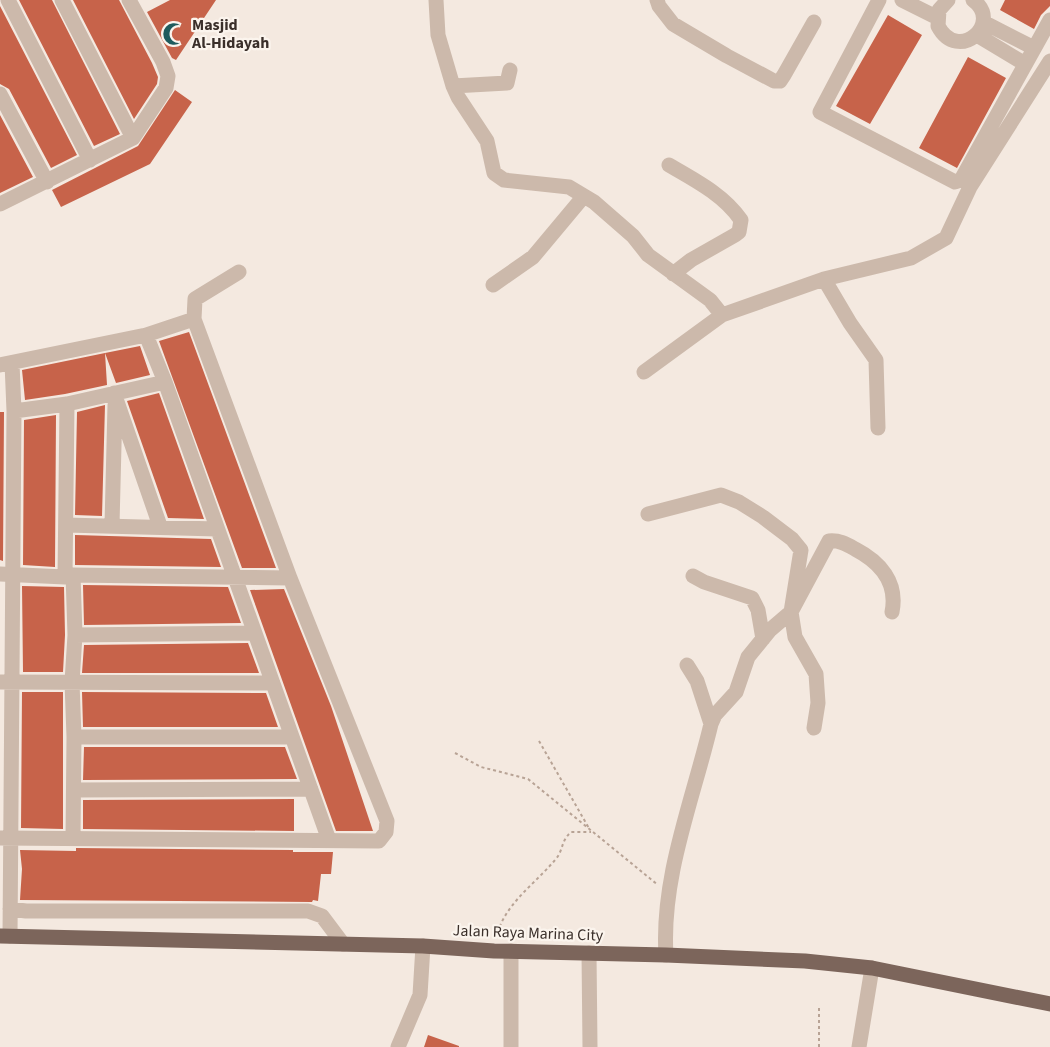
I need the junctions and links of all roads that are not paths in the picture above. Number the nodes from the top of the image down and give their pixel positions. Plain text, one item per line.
1 (8, 0) edge
2 (62, 0) edge
3 (129, 0) edge
4 (436, 0) edge
5 (657, 0) edge
6 (879, 0) edge
7 (902, 0) edge
8 (948, 0) edge
9 (973, 0) edge
10 (938, 18) junction
11 (1050, 20) edge
12 (813, 22) dead end
13 (980, 28) junction
14 (1034, 48) junction
15 (1050, 61) edge
16 (1025, 64) junction
17 (510, 70) dead end
18 (453, 86) junction
19 (0, 94) edge
20 (134, 138) junction
21 (90, 160) junction
22 (669, 165) dead end
23 (46, 182) junction
24 (584, 196) junction
25 (0, 204) edge
26 (239, 272) dead end
27 (673, 274) junction
28 (824, 279) junction
29 (493, 285) dead end
30 (722, 315) junction
31 (194, 319) junction
32 (146, 335) junction
33 (6, 364) edge
34 (644, 372) dead end
35 (165, 382) junction
36 (115, 393) junction
37 (67, 404) junction
38 (14, 411) junction
39 (878, 428) dead end
40 (648, 514) dead end
41 (66, 525) junction
42 (112, 525) junction
43 (160, 526) junction
44 (217, 529) junction
45 (6, 574) edge
46 (69, 576) junction
47 (693, 576) dead end
48 (235, 577) junction
49 (290, 578) junction
50 (791, 612) junction
51 (892, 612) dead end
52 (255, 633) junction
53 (75, 635) junction
54 (763, 639) junction
55 (687, 665) dead end
56 (5, 682) edge
57 (72, 682) junction
58 (273, 683) junction
59 (711, 724) junction
60 (814, 728) dead end
61 (292, 737) junction
62 (74, 738) junction
63 (311, 789) junction
64 (74, 790) junction
65 (5, 838) edge
66 (73, 838) junction
67 (329, 840) junction
68 (6, 915) edge
69 (5, 936) edge
70 (343, 944) junction
71 (423, 946) junction
72 (511, 951) junction
73 (589, 953) junction
74 (666, 955) junction
75 (872, 968) junction
76 (1050, 1004) edge
77 (398, 1047) edge
78 (511, 1047) edge
79 (590, 1047) edge
80 (859, 1047) edge

1 - 21 street
2 - 20 street
3 - 20 street
4 - 18 street
5 - 12 street
6 - 16 street
7 - 10 street
8 - 10 street
9 - 13 street
10 - 13 street
11 - 14 street
13 - 14 street
13 - 16 street
14 - 16 street
15 - 28 street
17 - 18 street
18 - 24 street
19 - 23 street
20 - 21 street
21 - 23 street
22 - 27 street
23 - 25 street
24 - 27 street
24 - 29 street
26 - 31 street
27 - 30 street
28 - 30 street
28 - 39 street
30 - 34 street
31 - 32 street
31 - 49 street
32 - 33 street
32 - 35 street
33 - 38 street
35 - 36 street
35 - 44 street
36 - 37 street
36 - 42 street
36 - 43 street
37 - 38 street
37 - 41 street
38 - 45 street
40 - 50 street
41 - 42 street
41 - 46 street
42 - 43 street
43 - 44 street
44 - 48 street
45 - 46 street
45 - 56 street
46 - 48 street
46 - 53 street
47 - 54 street
48 - 49 street
48 - 52 street
49 - 67 street
50 - 51 street
50 - 54 street
50 - 60 street
52 - 53 street
52 - 58 street
53 - 57 street
54 - 59 street
55 - 59 street
56 - 57 street
56 - 65 street
57 - 58 street
57 - 62 street
58 - 61 street
59 - 74 street
61 - 62 street
61 - 63 street
62 - 64 street
63 - 64 street
63 - 67 street
64 - 66 street
65 - 66 street
65 - 68 street
66 - 67 street
68 - 69 street
68 - 70 street
69 - 70 main road, Jalan Raya Marina City
70 - 71 main road, Jalan Raya Marina City
71 - 72 main road, Jalan Raya Marina City
71 - 77 street
72 - 73 main road, Jalan Raya Marina City
72 - 78 street
73 - 74 main road, Jalan Raya Marina City
73 - 79 street
74 - 75 main road, Jalan Raya Marina City
75 - 76 main road, Jalan Raya Marina City
75 - 80 street

